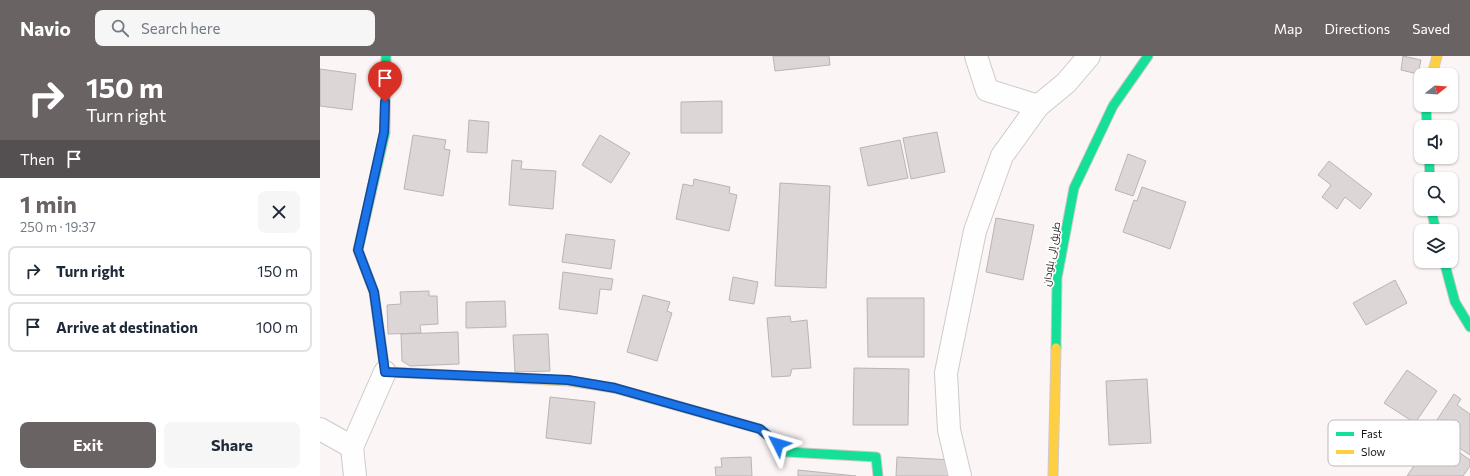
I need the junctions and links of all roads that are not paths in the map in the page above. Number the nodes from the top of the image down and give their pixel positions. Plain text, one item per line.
1 (386, 56) edge
2 (976, 56) edge
3 (1089, 56) edge
4 (1148, 56) edge
5 (1436, 56) edge
6 (1433, 68) edge
7 (1038, 106) junction
8 (1446, 268) edge
9 (1470, 327) edge
10 (385, 372) junction
11 (320, 428) edge
12 (352, 447) junction
13 (355, 476) edge
14 (878, 476) edge
15 (960, 476) edge
16 (1053, 476) edge

1 - 10 street
2 - 7 street
3 - 7 street
4 - 16 street, طريق إلى بلودان
5 - 6 street
7 - 15 street
8 - 9 street
10 - 12 street
10 - 14 street
11 - 12 street
12 - 13 street

